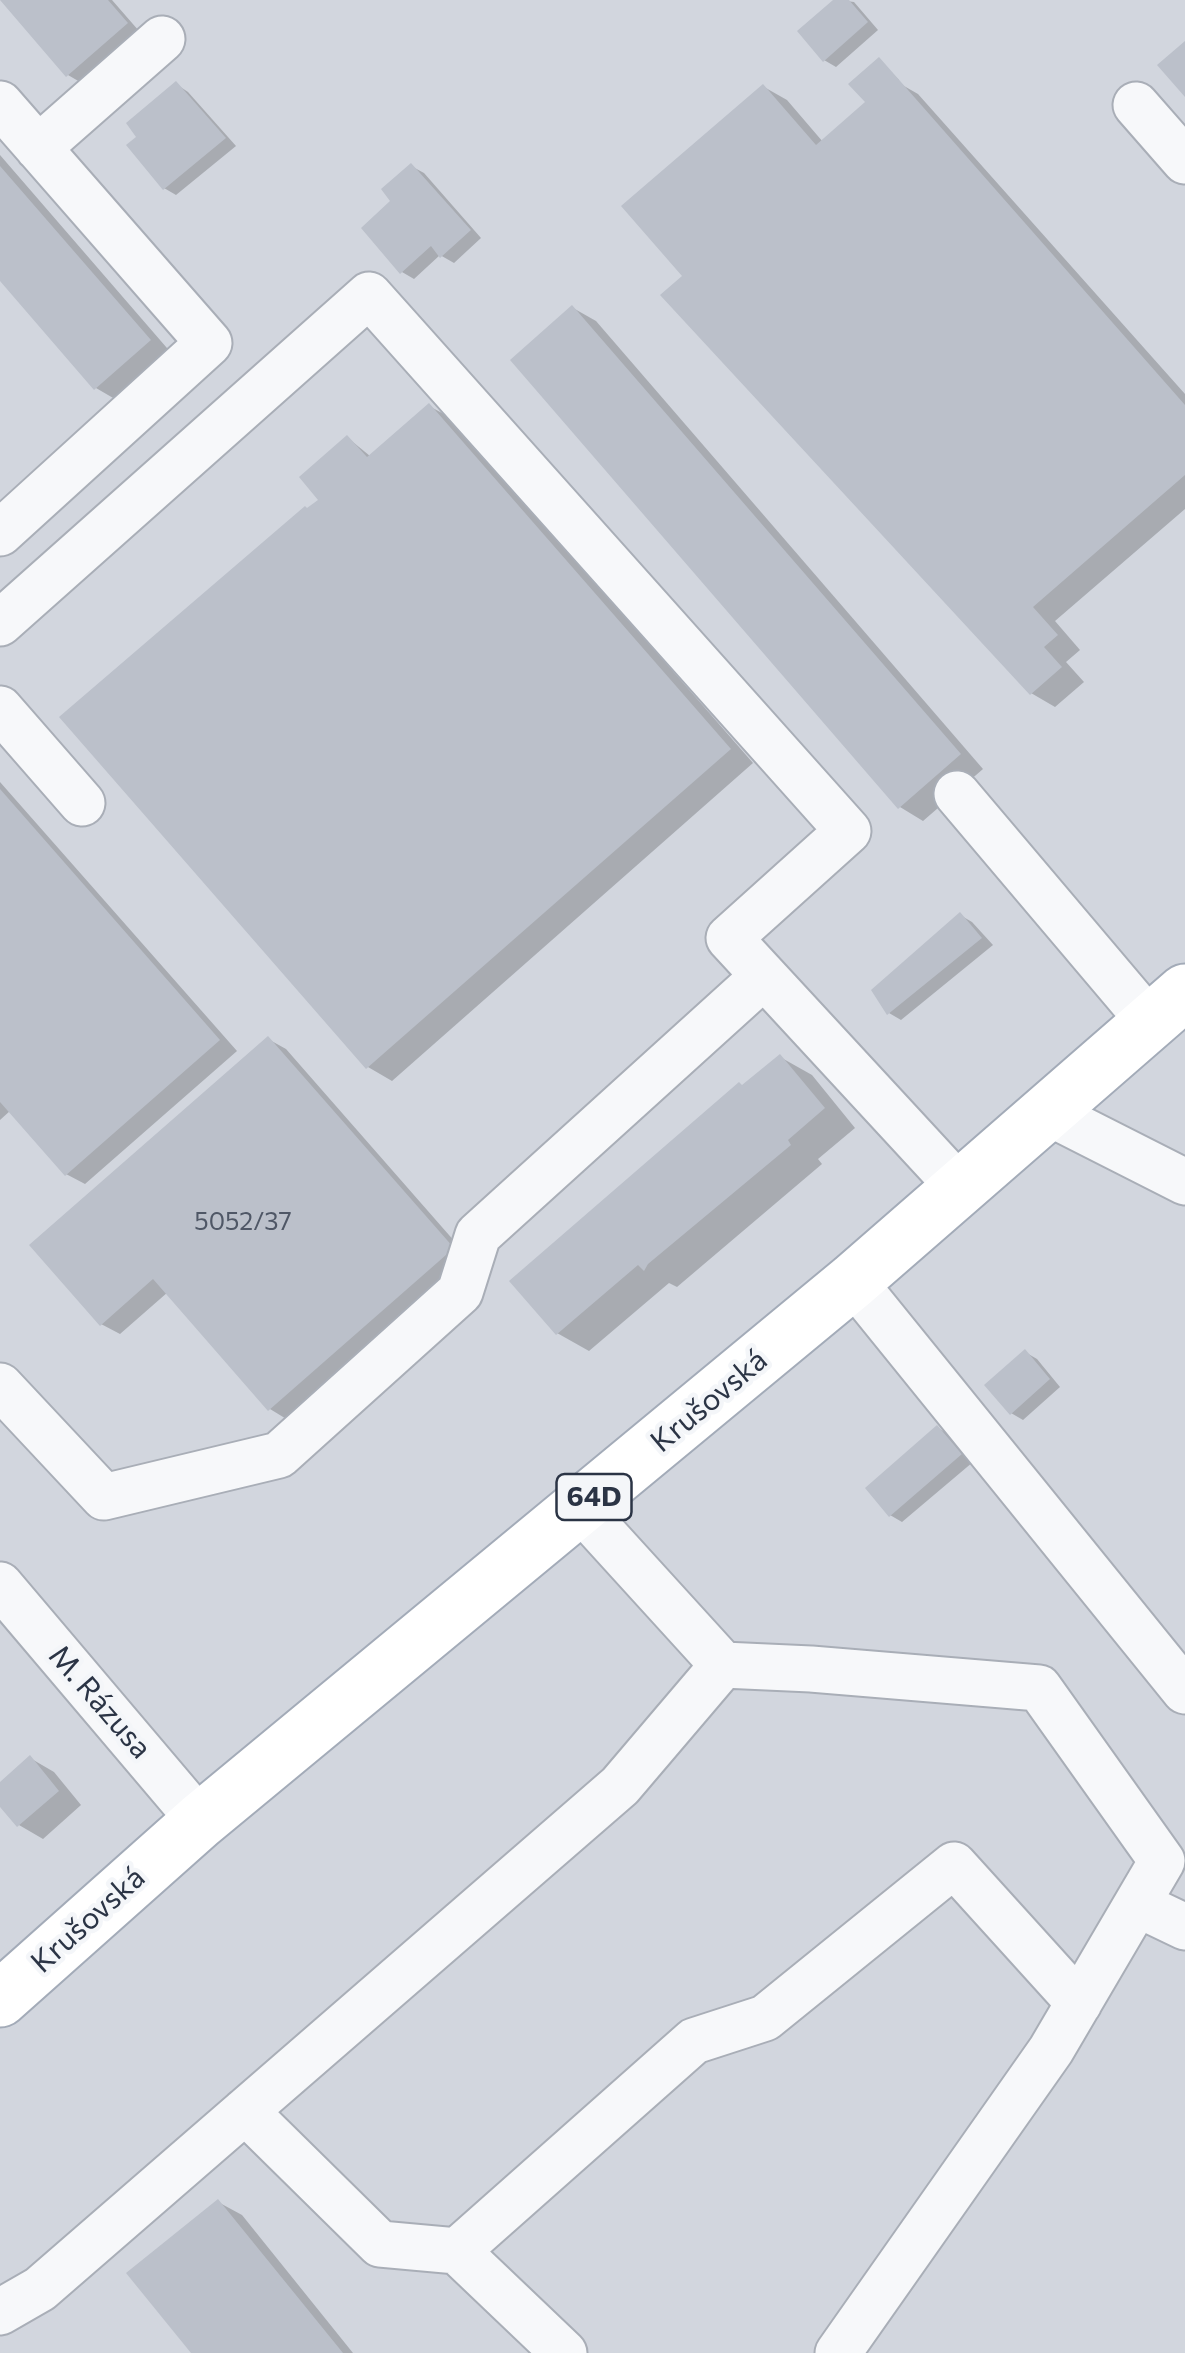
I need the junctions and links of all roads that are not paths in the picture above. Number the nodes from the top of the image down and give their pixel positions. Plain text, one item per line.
1 (162, 40) dead end
2 (0, 104) edge
3 (1136, 105) dead end
4 (38, 148) junction
5 (1185, 161) edge
6 (0, 533) edge
7 (0, 623) edge
8 (0, 709) edge
9 (958, 794) dead end
10 (82, 803) dead end
11 (764, 976) junction
12 (1167, 1007) edge
13 (1047, 1112) junction
14 (1185, 1182) edge
15 (960, 1188) junction
16 (853, 1282) junction
17 (0, 1386) edge
18 (581, 1509) junction
19 (0, 1585) edge
20 (723, 1665) junction
21 (1185, 1691) edge
22 (200, 1820) junction
23 (1137, 1904) junction
24 (1185, 1927) edge
25 (0, 1998) edge
26 (1079, 2003) junction
27 (245, 2111) junction
28 (457, 2251) junction
29 (0, 2312) edge
30 (564, 2353) edge
31 (838, 2353) edge

1 - 4 street
2 - 4 street
3 - 5 street
4 - 6 street
7 - 11 street
8 - 10 street
9 - 12 street
11 - 15 street
11 - 17 street
12 - 13 main road, Krušovská / 64D
13 - 14 street
13 - 15 main road, Krušovská / 64D
15 - 16 main road, Krušovská / 64D
16 - 18 main road, Krušovská / 64D
16 - 21 street
18 - 20 street
18 - 22 main road, Krušovská / 64D
19 - 22 street, M. Rázusa
20 - 23 street
20 - 27 street
22 - 25 main road, Krušovská / 64D
23 - 24 street
23 - 26 street
26 - 28 street
26 - 31 street
27 - 28 street
27 - 29 street
28 - 30 street

